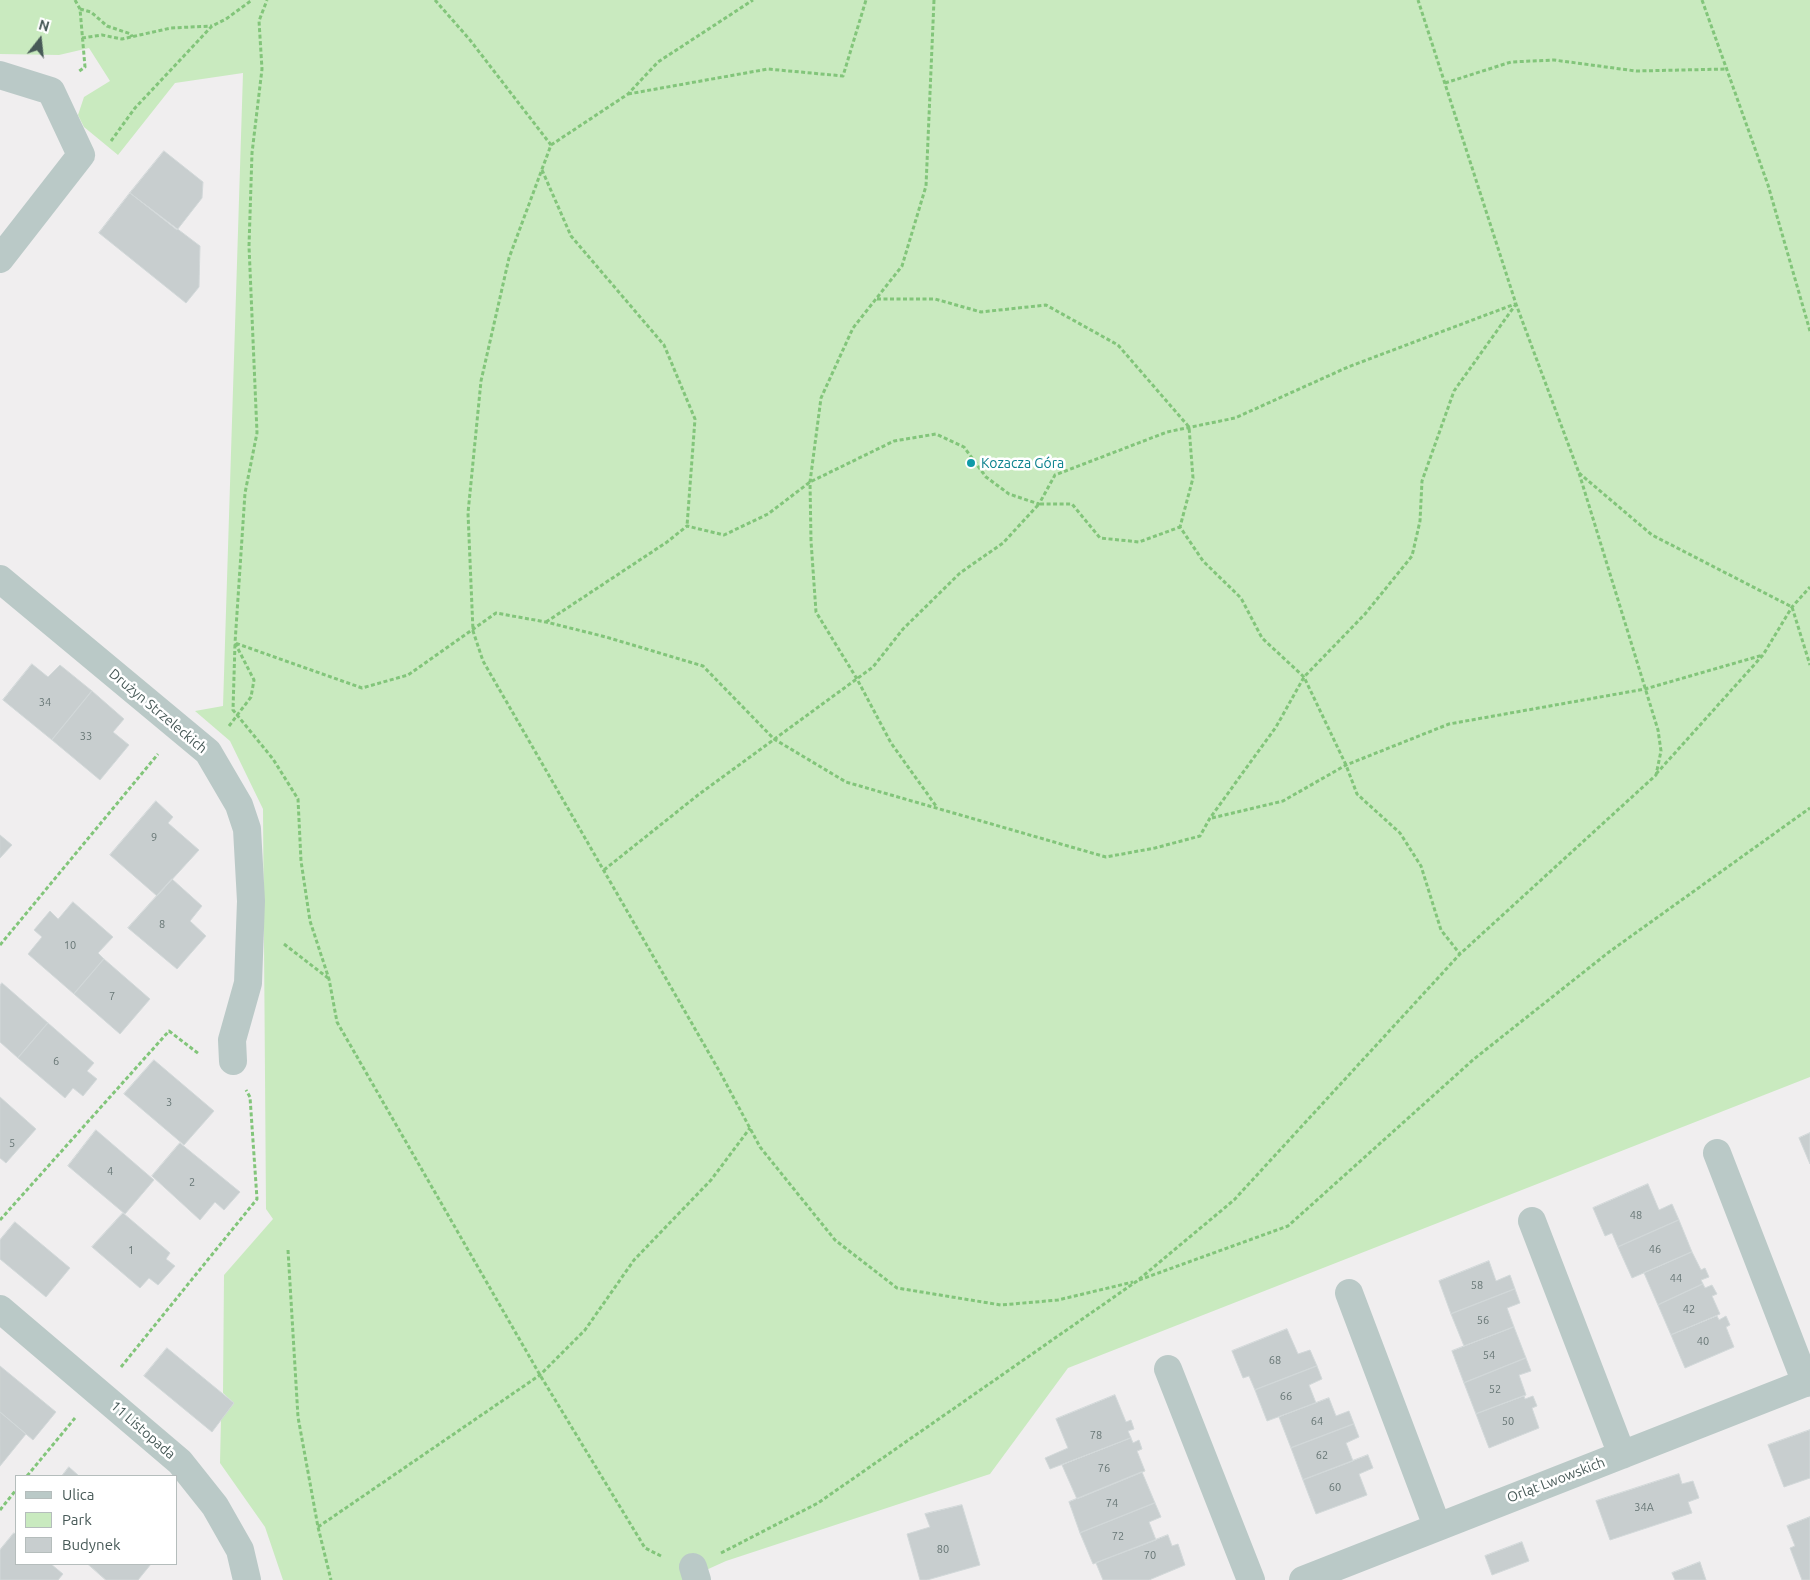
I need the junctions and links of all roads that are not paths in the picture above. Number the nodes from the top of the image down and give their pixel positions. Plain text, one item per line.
1 (0, 75) edge
2 (0, 259) edge
3 (0, 579) edge
4 (233, 1061) road end
5 (1717, 1153) dead end
6 (1532, 1221) dead end
7 (1349, 1293) dead end
8 (0, 1309) edge
9 (1168, 1368) dead end
10 (1808, 1382) edge
11 (1622, 1455) junction
12 (1437, 1526) junction
13 (247, 1580) edge
14 (1251, 1580) edge
15 (1303, 1580) edge

1 - 2 street
3 - 4 street, Drużyn Strzeleckich
5 - 10 street
6 - 11 street
7 - 12 street
8 - 13 street, 11 Listopada
9 - 14 street
10 - 11 street, Orląt Lwowskich
11 - 12 street, Orląt Lwowskich
12 - 15 street, Orląt Lwowskich

